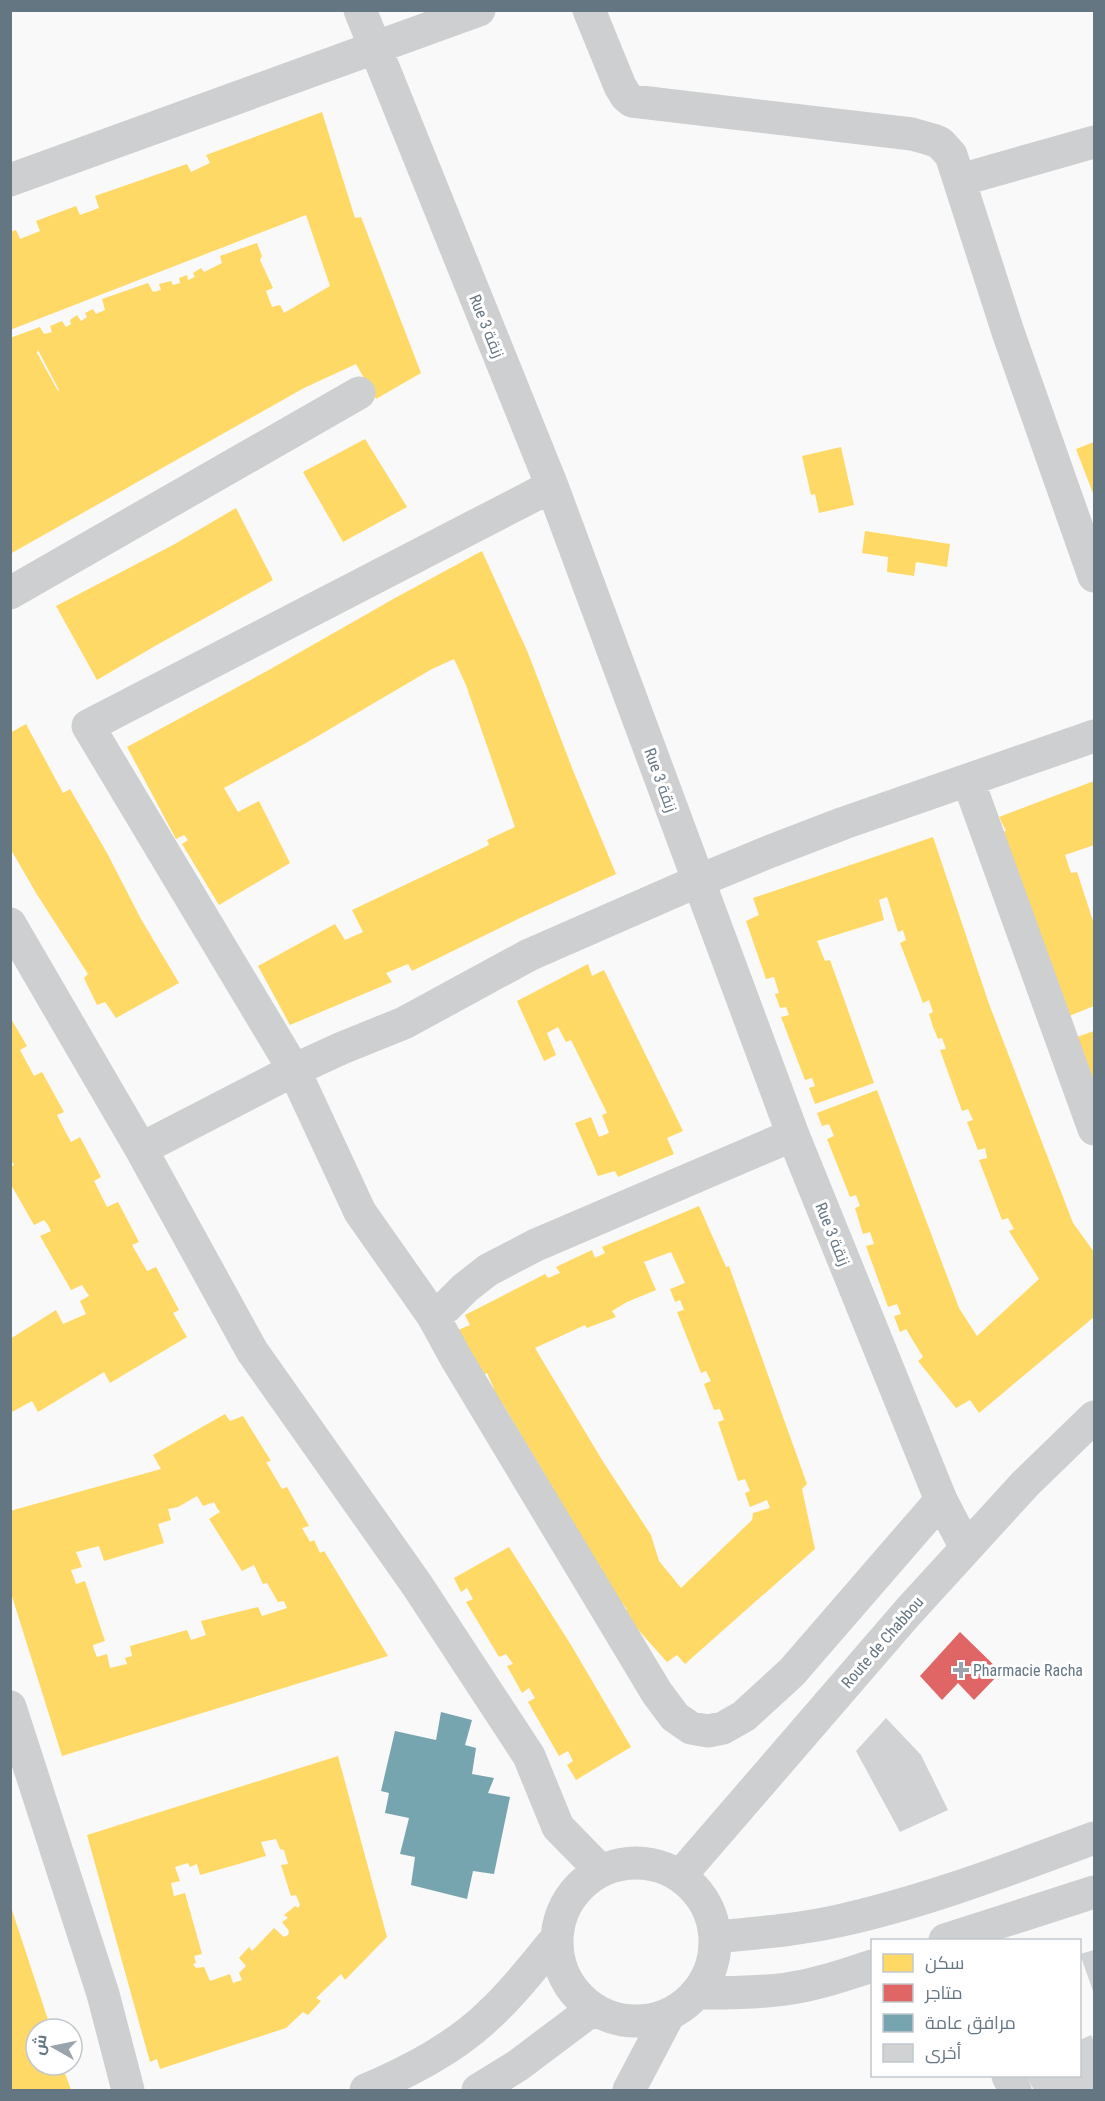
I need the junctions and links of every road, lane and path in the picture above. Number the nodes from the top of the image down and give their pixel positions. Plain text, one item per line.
1 (360, 10) edge
2 (479, 10) edge
3 (589, 10) edge
4 (375, 47) junction
5 (1095, 142) edge
6 (10, 180) edge
7 (960, 180) junction
8 (359, 393) dead end
9 (552, 486) junction
10 (1095, 576) edge
11 (10, 593) edge
12 (1095, 736) edge
13 (968, 780) junction
14 (698, 881) junction
15 (10, 924) edge
16 (294, 1070) junction
17 (1095, 1129) edge
18 (793, 1135) junction
19 (141, 1149) junction
20 (433, 1316) junction
21 (1095, 1418) edge
22 (941, 1500) junction
23 (966, 1548) junction
24 (10, 1707) edge
25 (1095, 1838) edge
26 (601, 1871) junction
27 (680, 1876) junction
28 (1095, 1892) edge
29 (715, 1936) junction
30 (556, 1938) junction
31 (949, 1939) edge
32 (871, 1967) edge
33 (697, 1993) junction
34 (593, 2009) junction
35 (669, 2014) junction
36 (1008, 2077) edge
37 (128, 2091) edge
38 (366, 2091) edge
39 (478, 2091) edge
40 (629, 2091) edge
41 (1015, 2091) edge

1 - 4 street, Rue 3 زنقة
2 - 4 street
3 - 7 street
4 - 6 street
4 - 9 street, Rue 3 زنقة
5 - 7 street
7 - 10 street
8 - 11 street
9 - 14 street, Rue 3 زنقة
9 - 16 street
12 - 13 street
13 - 14 street
13 - 17 street
14 - 16 street
14 - 18 street, Rue 3 زنقة
15 - 19 street
16 - 19 street
16 - 20 street
18 - 20 street
18 - 22 street, Rue 3 زنقة
19 - 26 street
20 - 22 street
21 - 23 street, Route de Chabbou
22 - 23 street, Rue 3 زنقة
23 - 27 street, Route de Chabbou
24 - 37 street
25 - 29 street
26 - 27 street
26 - 30 street
27 - 29 street
28 - 31 street
29 - 33 street
30 - 34 street
30 - 38 street
32 - 33 street
33 - 35 street
34 - 35 street
34 - 39 street
35 - 40 street
36 - 41 street

